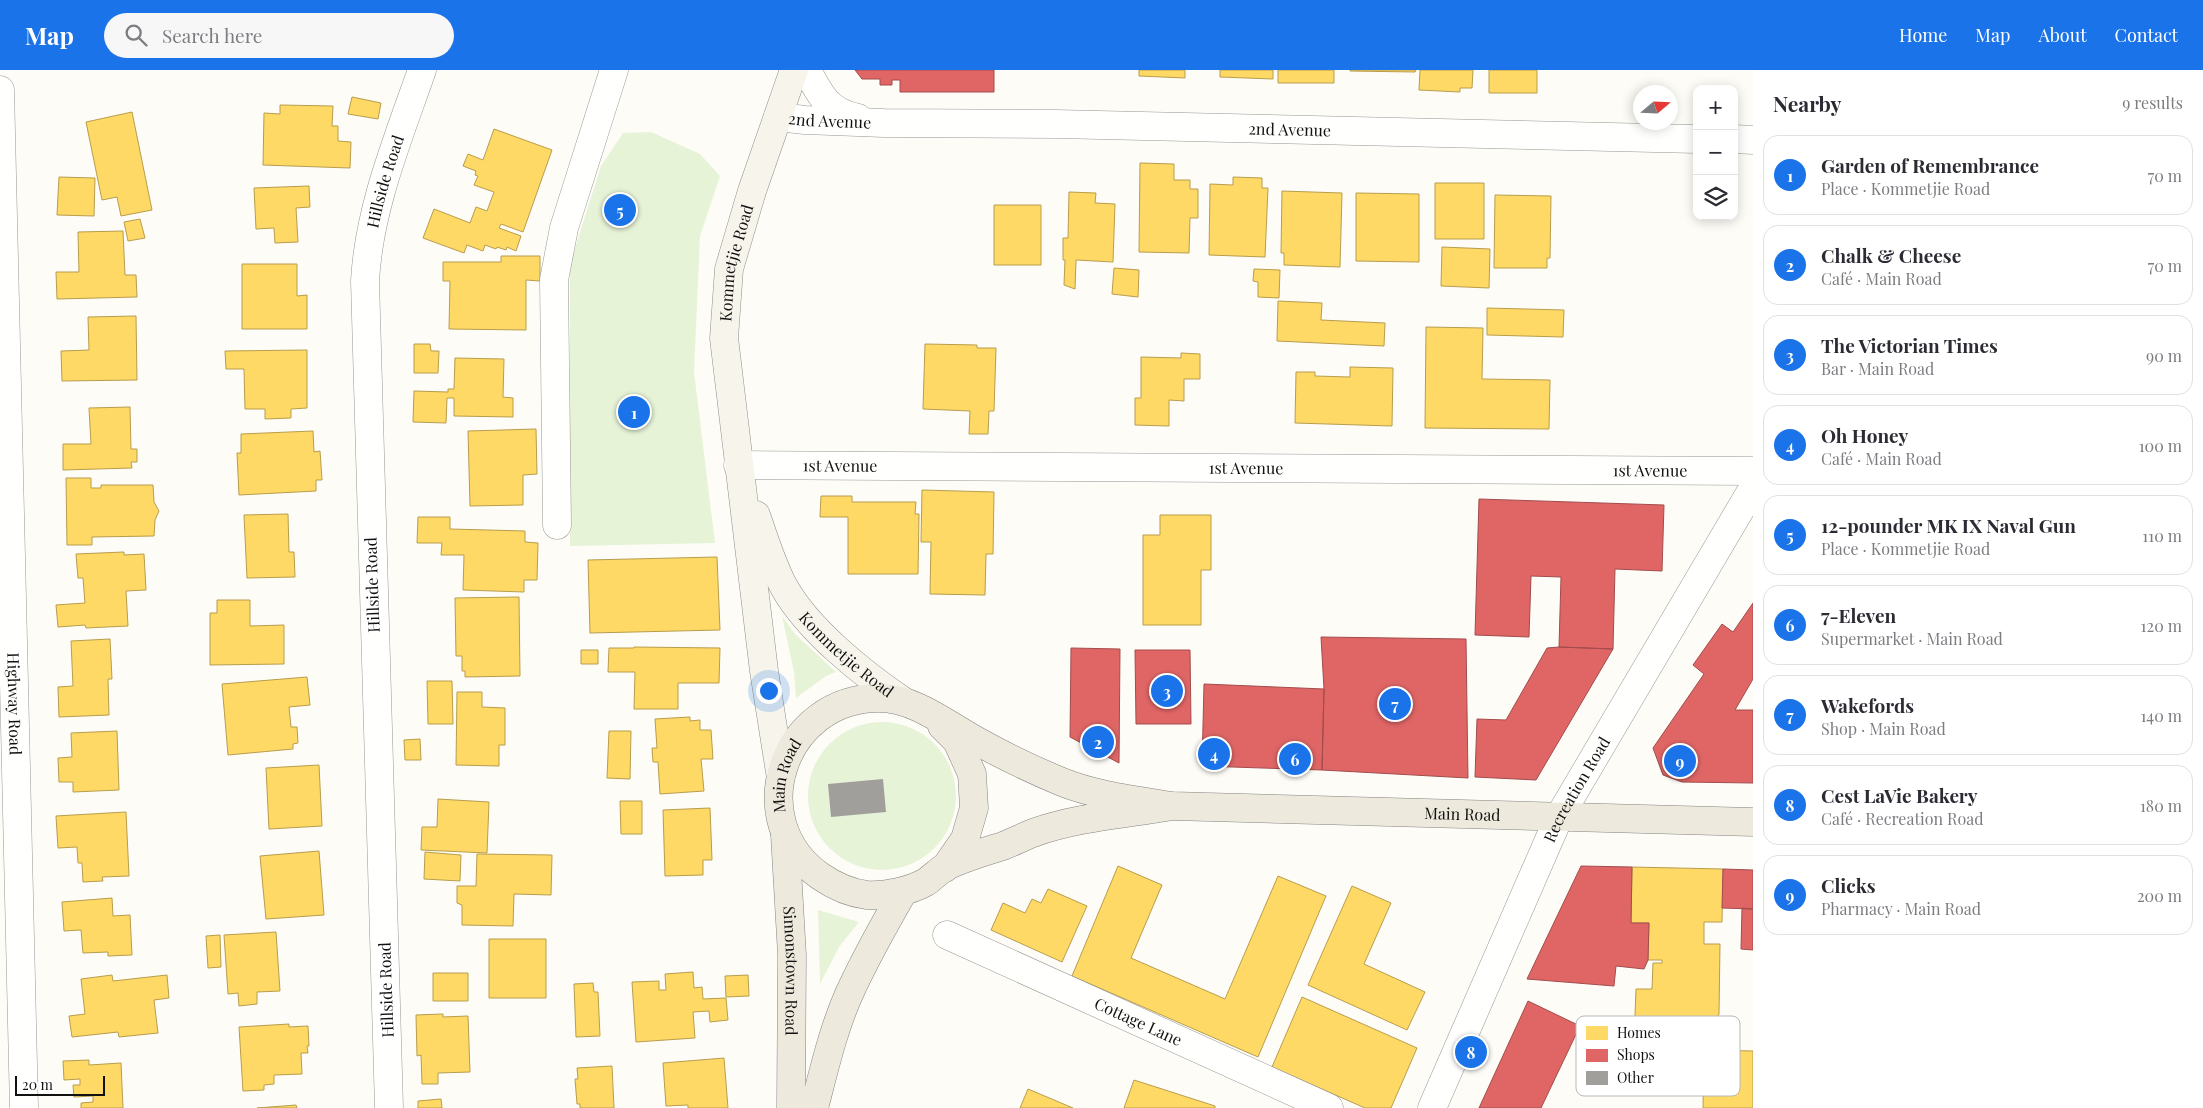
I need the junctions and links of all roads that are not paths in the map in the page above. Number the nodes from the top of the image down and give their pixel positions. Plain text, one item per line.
1 (1, 70) edge
2 (422, 70) edge
3 (614, 70) edge
4 (794, 70) edge
5 (808, 70) edge
6 (0, 82) edge
7 (0, 90) edge
8 (778, 117) junction
9 (884, 123) junction
10 (1693, 138) edge
11 (1738, 139) edge
12 (1753, 140) edge
13 (738, 464) junction
14 (1753, 471) edge
15 (1753, 488) edge
16 (556, 524) dead end
17 (903, 702) junction
18 (932, 716) junction
19 (780, 772) junction
20 (1172, 806) junction
21 (1559, 817) junction
22 (1753, 822) edge
23 (785, 834) junction
24 (945, 868) junction
25 (903, 892) junction
26 (947, 935) dead end
27 (24, 1108) edge
28 (389, 1108) edge
29 (791, 1108) edge
30 (814, 1108) edge
31 (1329, 1108) edge
32 (1432, 1108) edge

1 - 6 street
2 - 28 street, Hillside Road
3 - 16 street
4 - 8 main road, Kommetjie Road
5 - 9 street, 2nd Avenue
7 - 27 street, Highway Road
8 - 9 street, 2nd Avenue
8 - 13 main road, Kommetjie Road
9 - 10 street, 2nd Avenue
11 - 12 street
13 - 14 street, 1st Avenue
13 - 17 main road, Kommetjie Road
13 - 19 main road, Kommetjie Road
15 - 21 street, Recreation Road
17 - 18 main road, Main Road
17 - 19 main road, Main Road
18 - 20 main road, Main Road
18 - 24 main road, Main Road
19 - 23 main road, Main Road
20 - 21 main road, Main Road
20 - 24 main road, Main Road
21 - 22 main road, Main Road
21 - 32 street, Recreation Road
23 - 25 main road, Main Road
23 - 29 main road, Simonstown Road
24 - 25 main road, Main Road
25 - 30 main road
26 - 31 street, Cottage Lane

